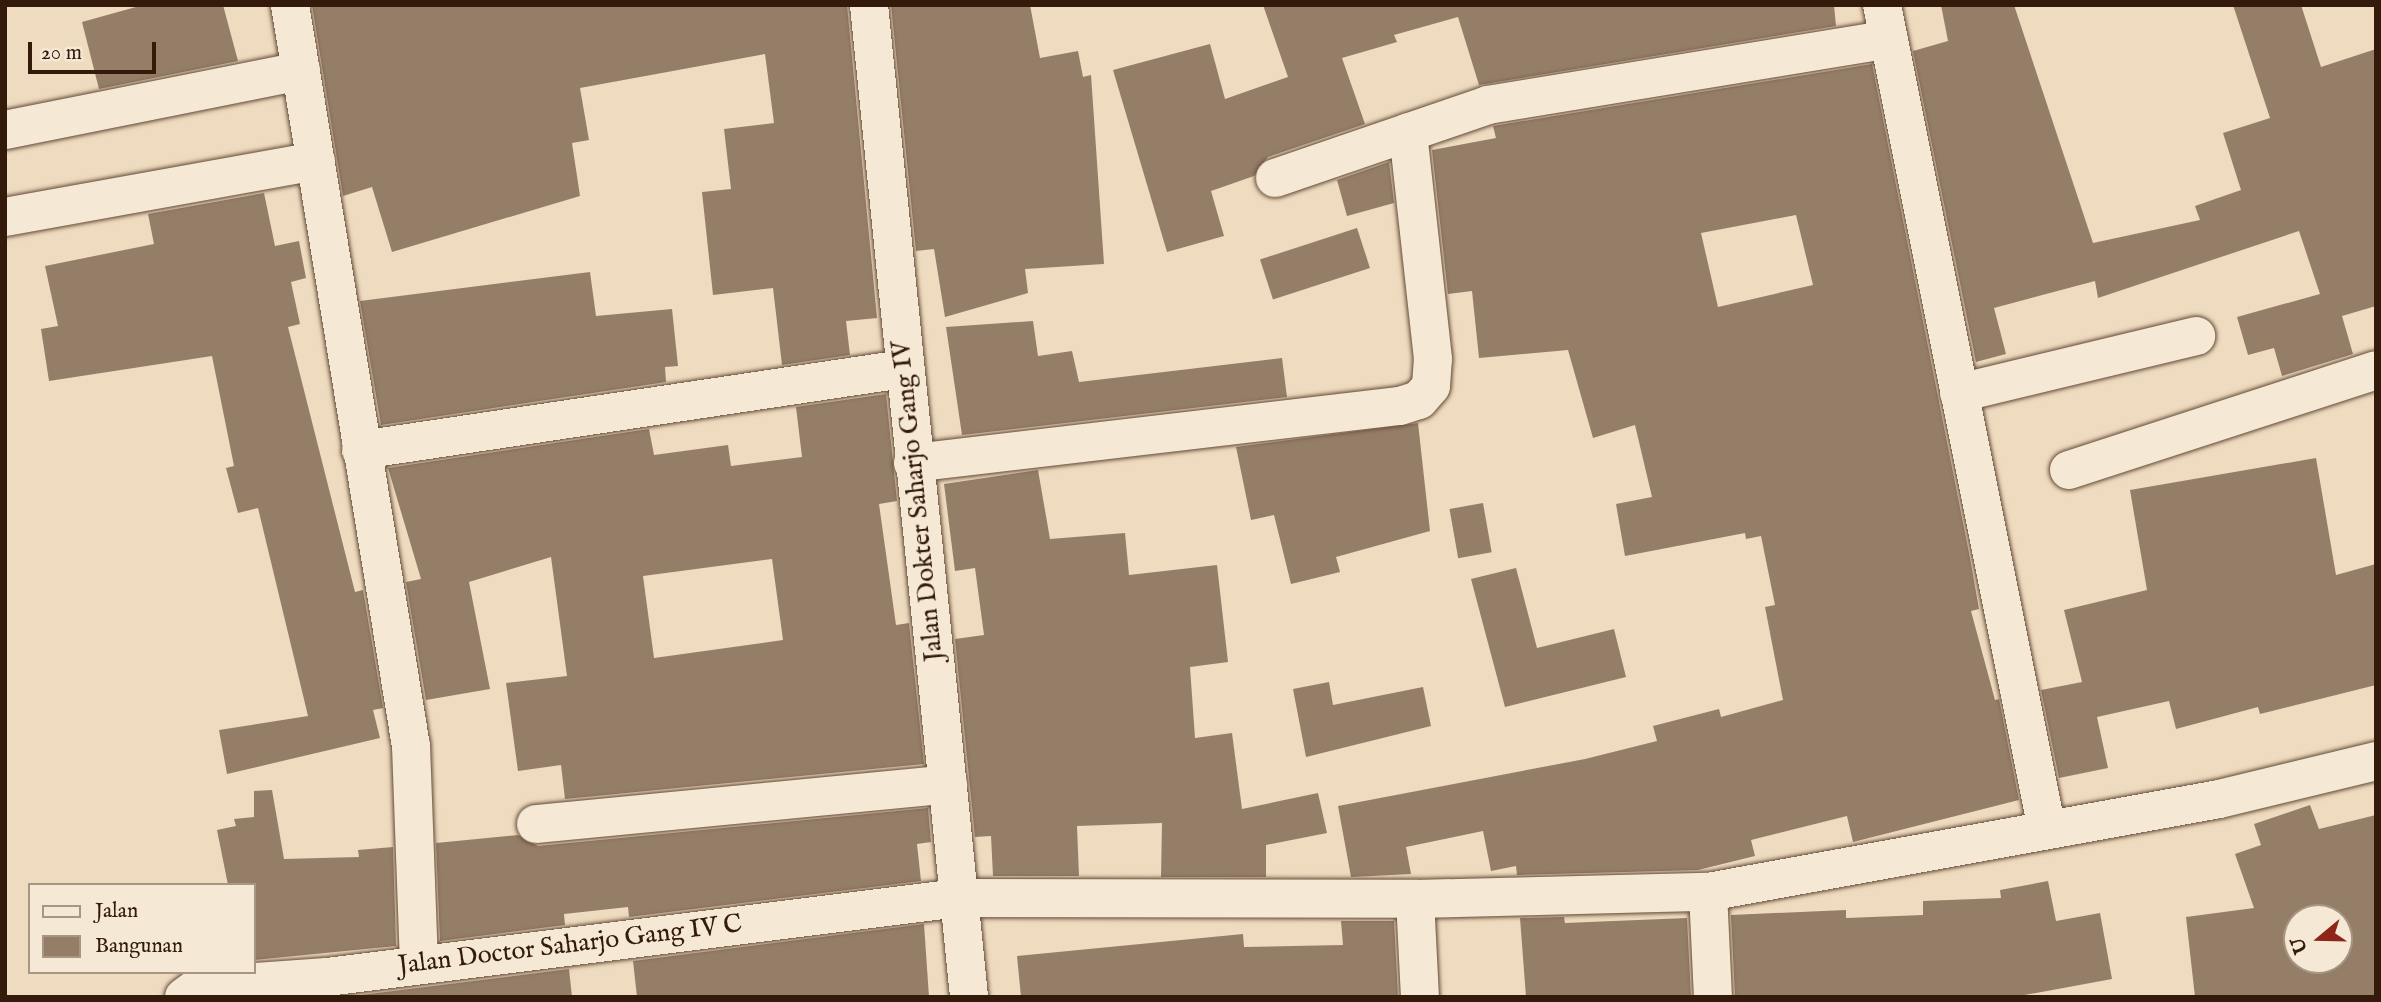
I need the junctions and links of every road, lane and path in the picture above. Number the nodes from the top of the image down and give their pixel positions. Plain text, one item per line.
1 (290, 5) edge
2 (869, 5) edge
3 (1885, 22) edge
4 (301, 71) junction
5 (5, 130) edge
6 (1408, 132) junction
7 (316, 161) junction
8 (1275, 178) dead end
9 (5, 218) edge
10 (2196, 336) dead end
11 (903, 369) junction
12 (2376, 370) edge
13 (1959, 393) junction
14 (361, 450) junction
15 (913, 463) junction
16 (2069, 470) dead end
17 (2376, 761) edge
18 (948, 784) junction
19 (536, 824) dead end
20 (2047, 830) junction
21 (1708, 892) junction
22 (959, 898) junction
23 (1415, 899) junction
24 (419, 963) junction
25 (184, 997) edge
26 (969, 997) edge
27 (1420, 997) edge
28 (1713, 997) edge

1 - 4 street
2 - 11 street, Jalan Dokter Saharjo Gang IV
3 - 6 street
3 - 13 street
4 - 5 street
4 - 7 street
6 - 8 street
6 - 15 street
7 - 9 street
7 - 14 street
10 - 13 street
11 - 14 street
11 - 15 street, Jalan Dokter Saharjo Gang IV
12 - 16 street
13 - 20 street
14 - 24 street
15 - 18 street, Jalan Dokter Saharjo Gang IV
17 - 20 street, Jalan Doctor Saharjo Gang IV C
18 - 19 street
18 - 22 street, Jalan Dokter Saharjo Gang IV
20 - 21 street, Jalan Doctor Saharjo Gang IV C
21 - 23 street, Jalan Doctor Saharjo Gang IV C
21 - 28 street
22 - 23 street, Jalan Doctor Saharjo Gang IV C
22 - 24 street, Jalan Doctor Saharjo Gang IV C
22 - 26 street, Jalan Dokter Saharjo Gang IV
23 - 27 street
24 - 25 street, Jalan Doctor Saharjo Gang IV C

